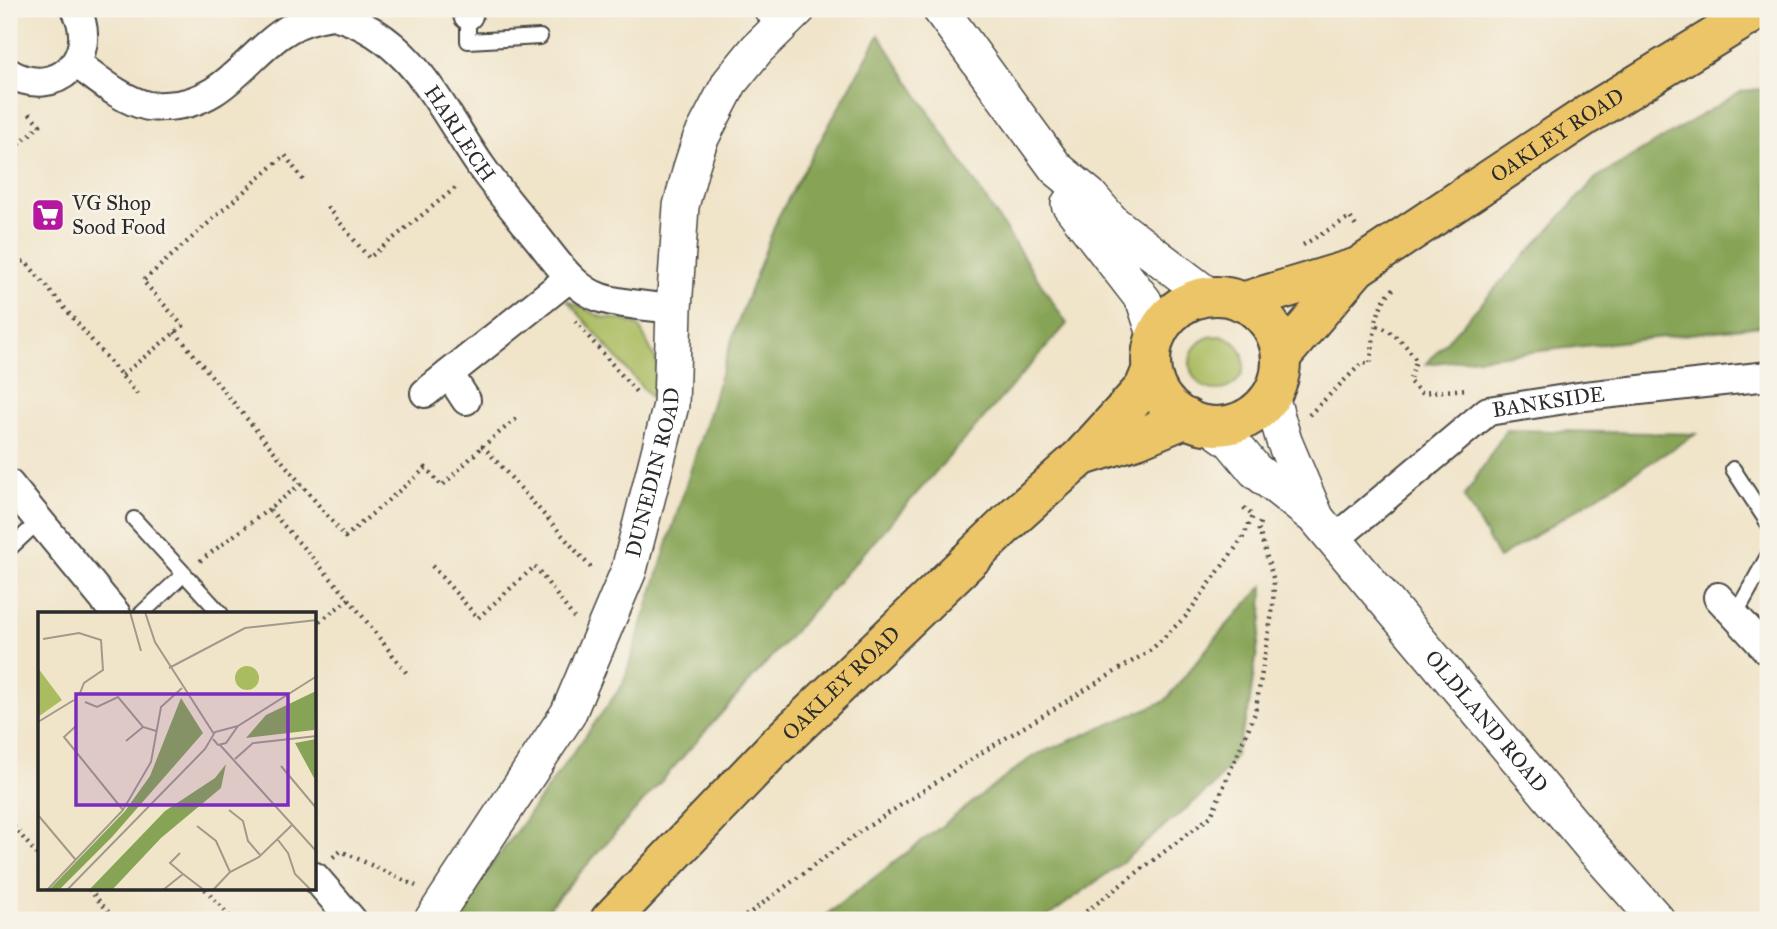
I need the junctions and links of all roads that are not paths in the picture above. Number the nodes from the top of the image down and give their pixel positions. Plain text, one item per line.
1 (76, 9) edge
2 (940, 9) edge
3 (1760, 9) edge
4 (336, 12) edge
5 (468, 12) edge
6 (778, 16) edge
7 (540, 37) dead end
8 (76, 62) junction
9 (14, 76) edge
10 (1056, 168) junction
11 (1358, 267) junction
12 (560, 285) junction
13 (1226, 299) junction
14 (674, 309) junction
15 (1154, 354) junction
16 (1280, 357) junction
17 (449, 374) junction
18 (1768, 376) edge
19 (425, 393) dead end
20 (1271, 396) junction
21 (466, 400) dead end
22 (1197, 421) junction
23 (1081, 457) junction
24 (1733, 469) dead end
25 (9, 484) edge
26 (134, 519) dead end
27 (39, 520) junction
28 (1768, 523) edge
29 (1325, 530) junction
30 (9, 549) edge
31 (1768, 556) edge
32 (184, 574) junction
33 (1727, 606) joint
34 (114, 612) edge
35 (143, 612) edge
36 (219, 612) edge
37 (1768, 651) edge
38 (319, 871) edge
39 (439, 910) edge
40 (352, 920) edge
41 (610, 920) edge
42 (1657, 920) edge

1 - 8 street
2 - 10 street
3 - 11 main road, OAKLEY ROAD
4 - 8 street, HARLECH
4 - 12 street, HARLECH
5 - 7 lane
6 - 14 street, DUNEDIN ROAD
8 - 9 street
10 - 13 street
10 - 15 street
11 - 13 main road, OAKLEY ROAD
11 - 16 main road, OAKLEY ROAD
12 - 14 street, HARLECH
12 - 17 street
13 - 15 main road, OAKLEY ROAD
13 - 16 main road
14 - 39 street, DUNEDIN ROAD
15 - 22 main road
15 - 23 main road, OAKLEY ROAD
16 - 20 main road
17 - 19 street
17 - 21 street
18 - 29 street, BANKSIDE
20 - 22 main road, OAKLEY ROAD
20 - 29 street, OLDLAND ROAD
22 - 23 main road, OAKLEY ROAD
22 - 29 street, OLDLAND ROAD
23 - 41 main road, OAKLEY ROAD
24 - 28 lane
25 - 27 street
26 - 32 lane
27 - 30 lane
27 - 34 street
29 - 42 street, OLDLAND ROAD
31 - 33 lane
32 - 35 lane
32 - 36 lane
33 - 37 street
38 - 40 street

